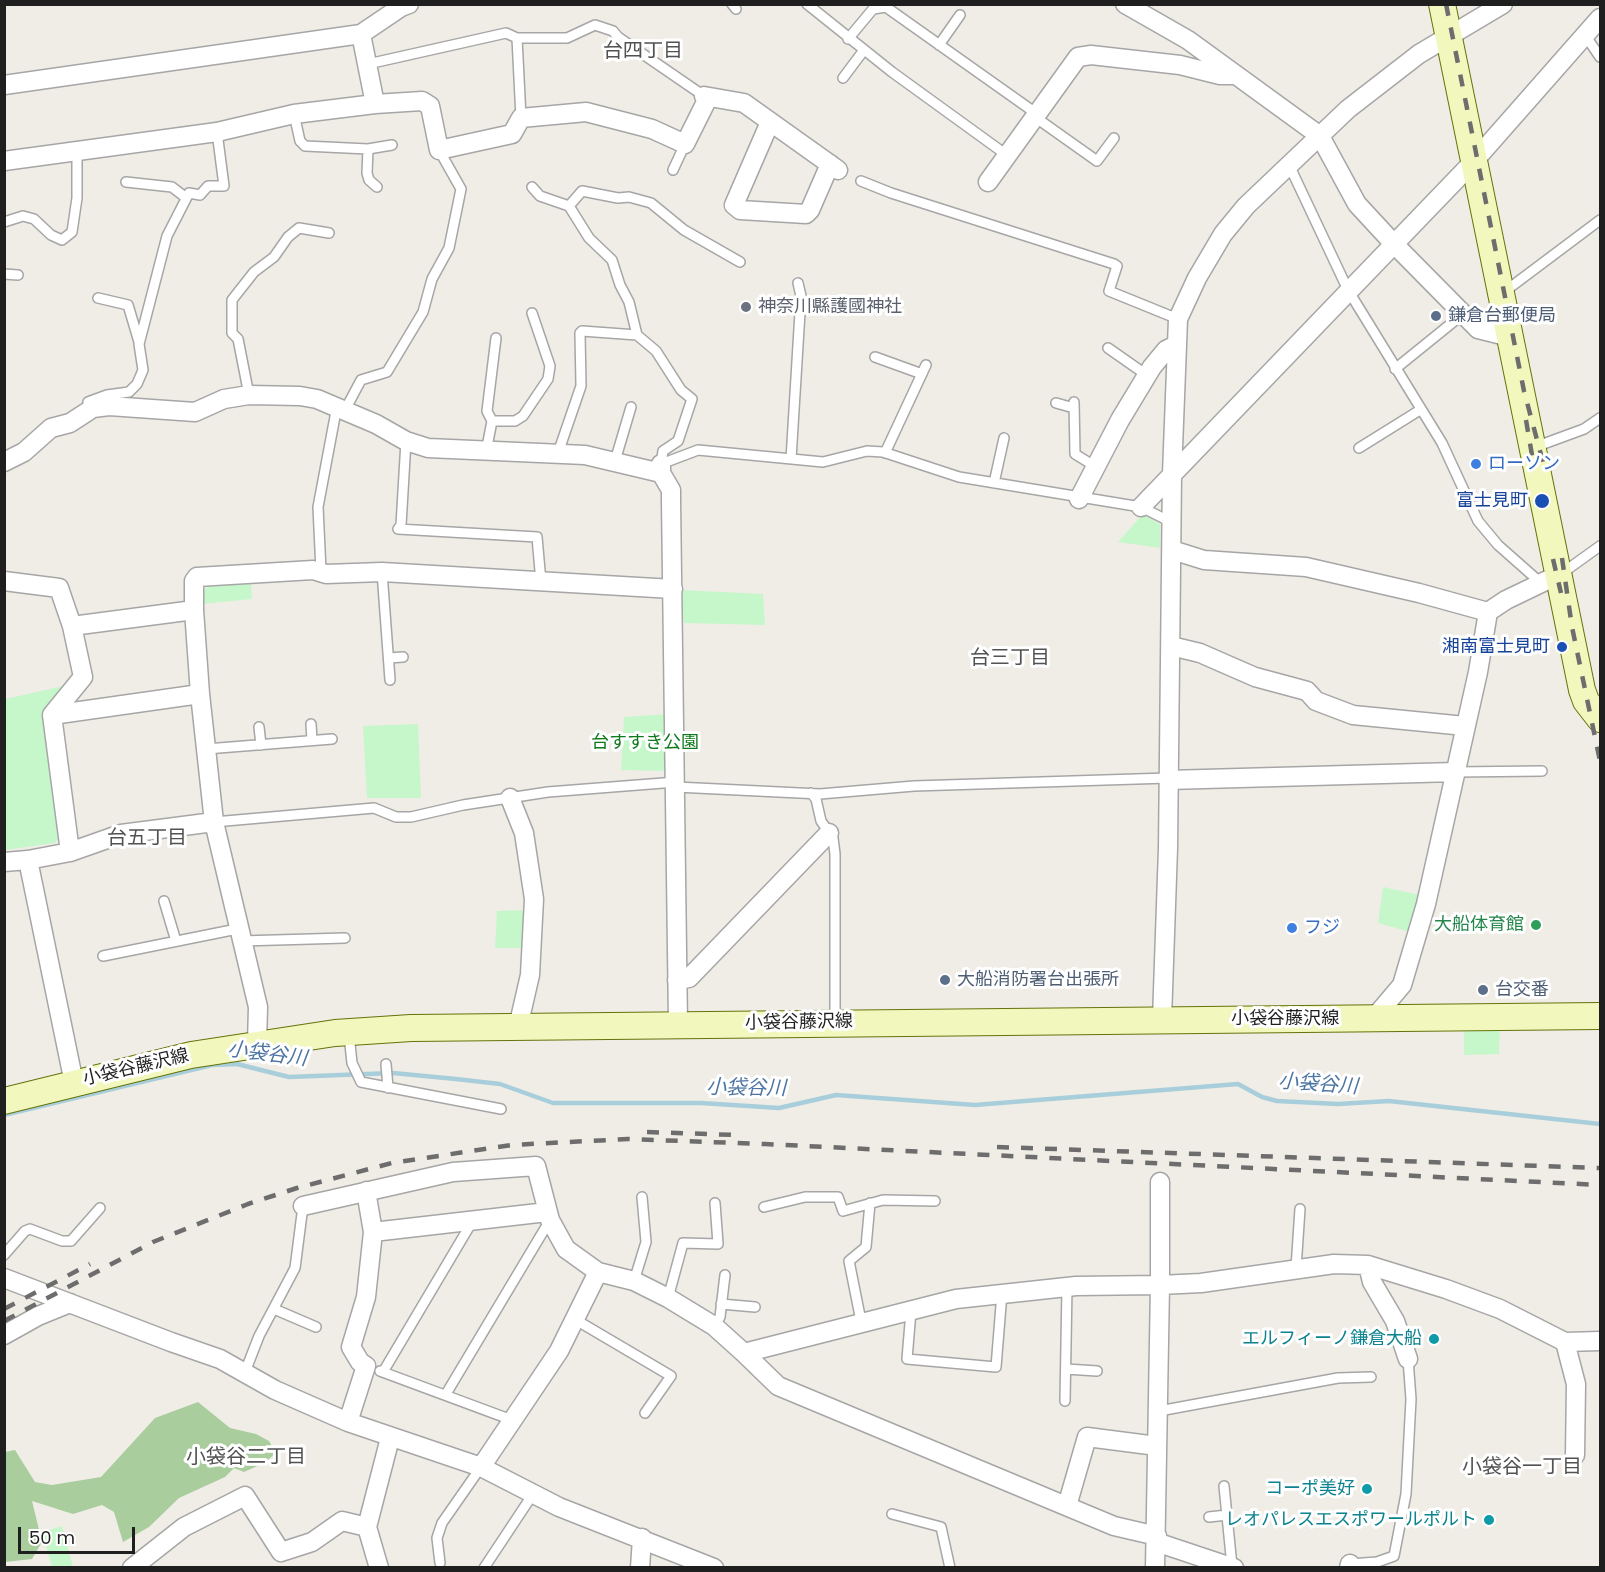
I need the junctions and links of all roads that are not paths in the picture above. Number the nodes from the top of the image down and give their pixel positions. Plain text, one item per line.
1 (409, 4) edge
2 (807, 4) edge
3 (1125, 4) edge
4 (1442, 4) edge
5 (1503, 4) edge
6 (960, 15) dead end
7 (1600, 18) edge
8 (361, 34) junction
9 (1585, 35) junction
10 (518, 38) junction
11 (1449, 38) junction
12 (848, 39) junction
13 (939, 45) junction
14 (864, 50) junction
15 (1600, 57) edge
16 (368, 64) junction
17 (1238, 75) junction
18 (843, 78) dead end
19 (4, 85) edge
20 (706, 97) junction
21 (375, 104) junction
22 (294, 114) junction
23 (1036, 116) junction
24 (521, 118) junction
25 (770, 122) junction
26 (217, 132) junction
27 (1320, 136) junction
28 (1114, 138) dead end
29 (685, 144) junction
30 (392, 145) dead end
31 (368, 149) junction
32 (439, 150) junction
33 (76, 152) junction
34 (1008, 156) junction
35 (1475, 160) junction
36 (4, 161) edge
37 (1290, 167) junction
38 (673, 170) dead end
39 (861, 181) dead end
40 (126, 182) dead end
41 (988, 182) dead end
42 (377, 187) dead end
43 (532, 187) dead end
44 (185, 197) junction
45 (569, 207) junction
46 (1600, 220) edge
47 (4, 222) edge
48 (329, 233) dead end
49 (1394, 244) junction
50 (740, 262) dead end
51 (4, 274) edge
52 (18, 275) dead end
53 (798, 283) dead end
54 (1348, 290) junction
55 (1502, 293) junction
56 (98, 298) dead end
57 (532, 313) dead end
58 (1463, 314) junction
59 (1178, 319) junction
60 (637, 335) junction
61 (1510, 337) junction
62 (496, 338) dead end
63 (139, 344) junction
64 (1176, 345) junction
65 (1108, 348) dead end
66 (875, 357) dead end
67 (926, 365) dead end
68 (1395, 369) junction
69 (922, 374) junction
70 (1148, 376) junction
71 (249, 394) junction
72 (1056, 403) dead end
73 (631, 407) dead end
74 (341, 408) junction
75 (1420, 410) junction
76 (1600, 418) edge
77 (492, 421) junction
78 (70, 423) junction
79 (1004, 438) dead end
80 (406, 441) junction
81 (1534, 447) junction
82 (1359, 448) dead end
83 (486, 452) junction
84 (558, 453) junction
85 (885, 453) junction
86 (791, 459) junction
87 (615, 461) junction
88 (4, 462) edge
89 (1096, 467) junction
90 (661, 469) junction
91 (1172, 474) junction
92 (994, 483) junction
93 (1079, 499) junction
94 (1142, 507) junction
95 (1172, 522) junction
96 (1600, 546) edge
97 (1172, 550) junction
98 (321, 571) junction
99 (382, 572) junction
100 (1550, 579) junction
101 (4, 581) edge
102 (541, 582) junction
103 (673, 589) junction
104 (194, 610) junction
105 (1488, 612) junction
106 (72, 626) junction
107 (1171, 646) junction
108 (403, 657) dead end
109 (389, 658) junction
110 (390, 680) dead end
111 (200, 694) junction
112 (52, 715) junction
113 (1600, 719) edge
114 (311, 724) dead end
115 (1465, 726) junction
116 (259, 727) dead end
117 (332, 739) dead end
118 (312, 741) junction
119 (261, 745) junction
120 (206, 749) junction
121 (1542, 771) dead end
122 (1455, 772) junction
123 (1168, 779) junction
124 (676, 785) junction
125 (811, 793) junction
126 (510, 798) junction
127 (214, 822) junction
128 (829, 833) junction
129 (70, 852) junction
130 (28, 860) junction
131 (4, 862) edge
132 (164, 902) dead end
133 (239, 935) junction
134 (345, 938) dead end
135 (176, 941) junction
136 (103, 956) dead end
137 (677, 980) junction
138 (1600, 1016) edge
139 (1374, 1018) junction
140 (1162, 1019) junction
141 (835, 1023) junction
142 (678, 1024) junction
143 (518, 1027) junction
144 (349, 1032) junction
145 (257, 1043) junction
146 (386, 1064) dead end
147 (74, 1083) junction
148 (388, 1088) junction
149 (4, 1101) edge
150 (501, 1109) dead end
151 (1160, 1182) dead end
152 (366, 1191) junction
153 (642, 1197) dead end
154 (935, 1201) dead end
155 (715, 1203) dead end
156 (870, 1203) junction
157 (303, 1206) joint
158 (764, 1207) dead end
159 (100, 1208) dead end
160 (1300, 1209) dead end
161 (549, 1216) junction
162 (471, 1222) junction
163 (373, 1232) junction
164 (4, 1255) edge
165 (1368, 1264) junction
166 (1296, 1268) junction
167 (598, 1272) junction
168 (725, 1275) dead end
169 (4, 1278) edge
170 (634, 1281) junction
171 (1160, 1285) junction
172 (1066, 1287) junction
173 (1002, 1293) junction
174 (668, 1298) junction
175 (70, 1303) junction
176 (721, 1304) junction
177 (756, 1307) dead end
178 (274, 1309) junction
179 (911, 1311) junction
180 (576, 1320) junction
181 (861, 1321) junction
182 (714, 1326) junction
183 (316, 1327) dead end
184 (4, 1335) edge
185 (1600, 1341) edge
186 (1565, 1342) junction
187 (744, 1353) junction
188 (1408, 1359) joint
189 (374, 1369) junction
190 (1065, 1369) junction
191 (1097, 1371) dead end
192 (245, 1372) junction
193 (1371, 1377) dead end
194 (446, 1394) junction
195 (1065, 1401) dead end
196 (1160, 1411) junction
197 (645, 1413) dead end
198 (512, 1420) junction
199 (348, 1422) junction
200 (390, 1438) junction
201 (1157, 1446) junction
202 (1575, 1455) dead end
203 (481, 1467) junction
204 (1224, 1486) dead end
205 (533, 1494) junction
206 (1067, 1506) junction
207 (892, 1514) dead end
208 (1227, 1515) junction
209 (1209, 1517) dead end
210 (367, 1527) junction
211 (642, 1538) junction
212 (1157, 1539) junction
213 (276, 1560) edge
214 (440, 1563) dead end
215 (1349, 1566) edge
216 (1233, 1567) edge
217 (132, 1568) edge
218 (379, 1568) edge
219 (484, 1568) edge
220 (640, 1568) edge
221 (714, 1568) edge
222 (950, 1568) edge
223 (1155, 1568) edge

1 - 8 street
2 - 12 lane
3 - 17 street
4 - 11 main road
5 - 11 street
6 - 13 lane
7 - 9 street
8 - 16 street
8 - 19 street
9 - 15 lane
9 - 35 street
10 - 16 lane
10 - 20 lane
10 - 24 lane
11 - 27 street
11 - 35 main road
12 - 13 lane
12 - 14 lane
13 - 23 lane
14 - 18 lane
14 - 34 lane
16 - 21 street
17 - 23 street
17 - 27 street
20 - 25 street
20 - 29 street
21 - 22 street
21 - 32 street
22 - 26 street
22 - 31 lane
23 - 28 lane
23 - 34 street
24 - 29 street
24 - 32 street
25 - 25 street
26 - 33 street
26 - 44 lane
27 - 37 street
27 - 49 street
29 - 38 lane
30 - 31 lane
31 - 42 lane
32 - 74 lane
33 - 36 street
33 - 47 lane
34 - 41 street
35 - 49 street
35 - 55 main road
37 - 54 lane
37 - 59 street
39 - 59 lane
40 - 44 lane
43 - 45 lane
44 - 63 lane
45 - 50 lane
45 - 60 lane
46 - 55 lane
48 - 71 lane
49 - 54 street
49 - 58 street
51 - 52 lane
53 - 86 lane
54 - 68 lane
54 - 91 street
55 - 61 main road
56 - 63 lane
57 - 77 lane
58 - 61 street
58 - 68 lane
59 - 64 street
60 - 84 lane
60 - 90 lane
61 - 81 main road
62 - 77 lane
63 - 78 lane
64 - 70 street
64 - 91 street
65 - 70 lane
66 - 69 lane
67 - 69 lane
68 - 75 lane
69 - 85 lane
70 - 89 street
71 - 74 street
71 - 78 street
72 - 89 lane
73 - 87 lane
74 - 80 street
74 - 98 lane
75 - 82 lane
75 - 100 lane
76 - 81 lane
77 - 83 lane
78 - 88 street
79 - 92 lane
80 - 83 street
80 - 102 lane
81 - 100 main road
83 - 84 street
84 - 87 street
85 - 86 lane
85 - 92 lane
86 - 90 lane
87 - 90 street
89 - 93 street
90 - 103 street
91 - 94 street
91 - 95 street
92 - 93 lane
93 - 94 lane
94 - 95 lane
95 - 97 street
96 - 100 lane
97 - 105 street
97 - 107 street
98 - 99 street
98 - 104 street
99 - 102 street
99 - 109 lane
100 - 105 street
100 - 113 main road
101 - 106 street
102 - 103 street
103 - 124 street
104 - 106 street
104 - 111 street
105 - 115 street
106 - 112 street
107 - 115 street
107 - 123 street
108 - 109 lane
109 - 110 lane
111 - 112 street
111 - 120 street
112 - 129 street
114 - 118 lane
115 - 122 street
116 - 119 lane
117 - 118 lane
118 - 119 lane
119 - 120 lane
120 - 127 street
121 - 122 lane
122 - 123 street
122 - 139 street
123 - 125 lane
123 - 140 street
124 - 125 lane
124 - 126 lane
124 - 137 street
125 - 128 lane
126 - 127 lane
126 - 143 street
127 - 129 street
127 - 133 street
128 - 137 street
128 - 141 lane
129 - 130 street
130 - 131 street
130 - 147 street
132 - 135 lane
133 - 134 lane
133 - 135 lane
133 - 145 street
135 - 136 lane
137 - 142 street
138 - 139 main road, 小袋谷藤沢線
139 - 140 main road, 小袋谷藤沢線
140 - 141 main road, 小袋谷藤沢線
141 - 142 main road, 小袋谷藤沢線
142 - 143 main road, 小袋谷藤沢線
143 - 144 main road, 小袋谷藤沢線
144 - 145 main road, 小袋谷藤沢線
144 - 148 lane
145 - 147 main road, 小袋谷藤沢線
146 - 148 lane
147 - 149 main road, 小袋谷藤沢線
148 - 150 lane
151 - 171 street
152 - 157 street
152 - 161 street
152 - 163 street
153 - 170 lane
154 - 156 lane
155 - 174 lane
156 - 158 lane
156 - 181 lane
157 - 178 lane
159 - 164 lane
160 - 166 lane
161 - 162 street
161 - 167 street
161 - 194 lane
162 - 163 street
162 - 189 lane
163 - 189 street
165 - 166 street
165 - 186 street
165 - 188 street
166 - 171 street
167 - 170 street
167 - 180 street
168 - 176 lane
169 - 175 street
170 - 174 street
171 - 172 street
171 - 196 street
172 - 173 street
172 - 190 lane
173 - 179 street
173 - 179 lane
174 - 182 street
175 - 184 street
175 - 192 street
176 - 177 lane
176 - 182 lane
178 - 183 lane
178 - 192 lane
179 - 181 street
180 - 197 lane
180 - 198 street
181 - 187 street
182 - 187 street
185 - 186 street
186 - 202 street
187 - 206 street
188 - 215 lane
189 - 194 lane
189 - 199 street
190 - 191 lane
190 - 195 lane
192 - 199 street
193 - 196 lane
194 - 198 lane
196 - 201 street
198 - 203 street
199 - 200 street
200 - 203 street
200 - 210 street
201 - 206 street
201 - 212 street
203 - 205 street
203 - 214 lane
204 - 208 lane
205 - 211 street
205 - 219 lane
206 - 212 street
207 - 222 lane
208 - 209 lane
208 - 216 lane
210 - 213 street
210 - 218 street
211 - 220 street
211 - 221 street
212 - 216 street
212 - 223 street
213 - 217 street

